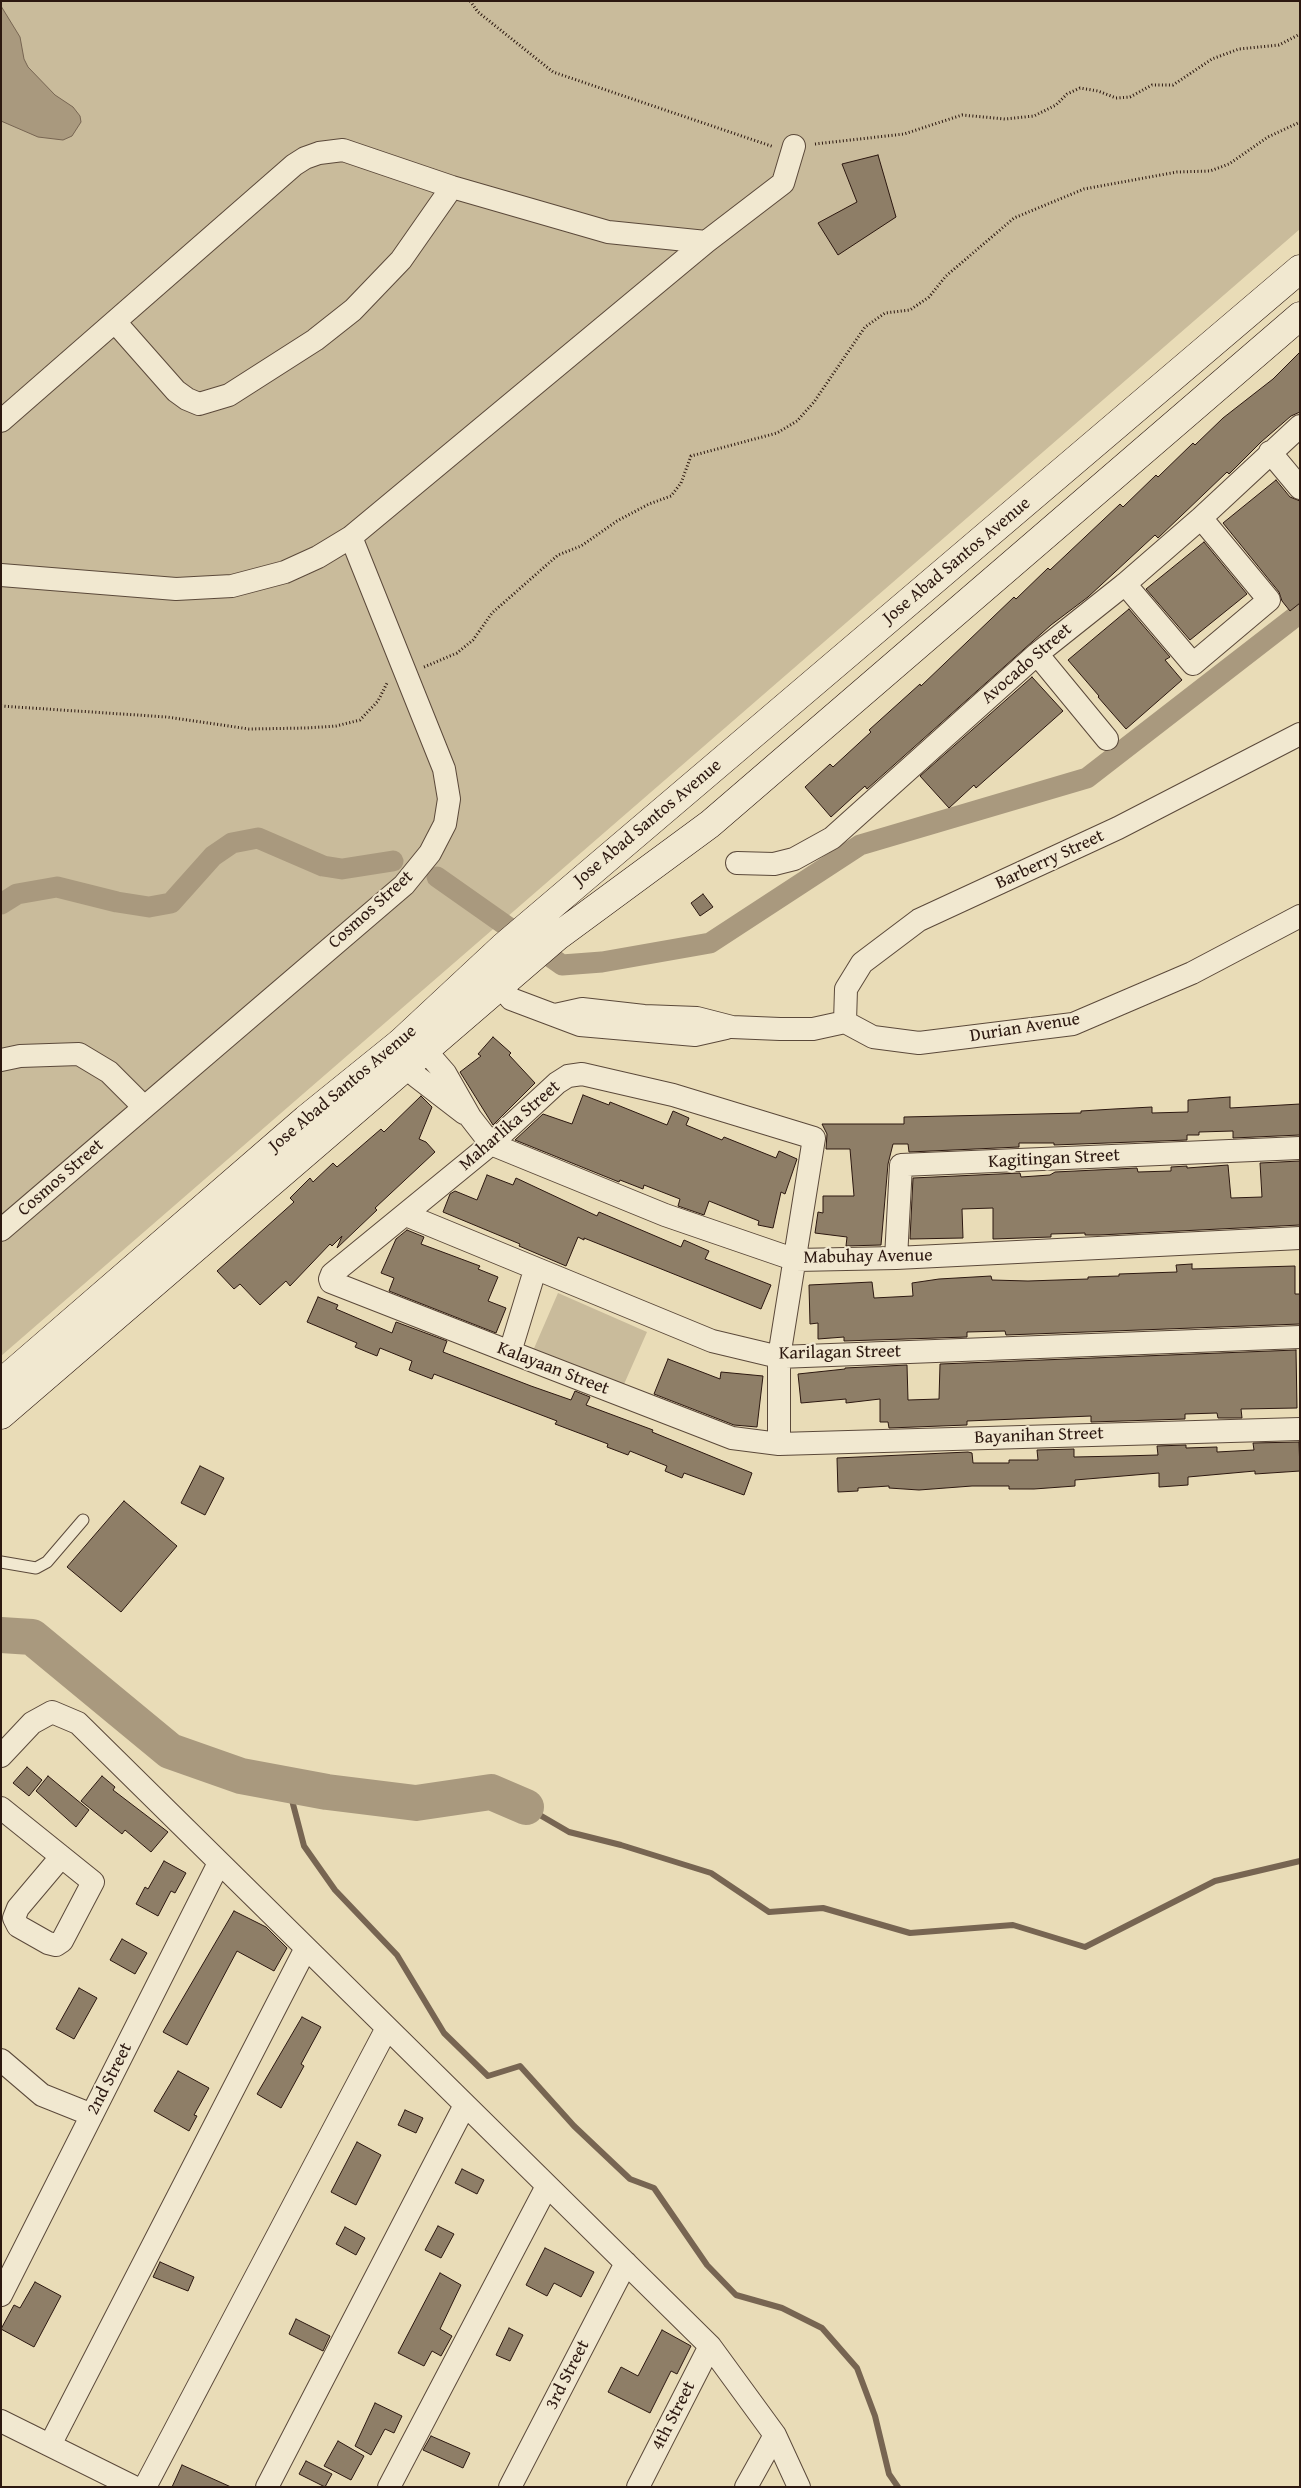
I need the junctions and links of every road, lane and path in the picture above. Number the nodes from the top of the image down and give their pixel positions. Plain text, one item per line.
1 (470, 1) edge
2 (1300, 34) edge
3 (1300, 122) edge
4 (794, 146) junction
5 (452, 187) junction
6 (706, 242) junction
7 (1300, 269) edge
8 (1300, 316) edge
9 (116, 323) junction
10 (1, 421) edge
11 (1300, 426) edge
12 (1270, 452) junction
13 (1300, 488) edge
14 (1201, 518) junction
15 (351, 537) junction
16 (1, 575) edge
17 (1125, 584) junction
18 (1037, 654) junction
19 (408, 674) junction
20 (1, 706) edge
21 (1300, 734) edge
22 (1107, 739) dead end
23 (737, 863) dead end
24 (1300, 916) edge
25 (502, 966) junction
26 (845, 1022) junction
27 (410, 1053) junction
28 (1, 1060) edge
29 (143, 1106) junction
30 (491, 1144) junction
31 (1300, 1148) edge
32 (406, 1215) junction
33 (1, 1230) edge
34 (1300, 1238) edge
35 (896, 1258) junction
36 (796, 1260) junction
37 (535, 1270) junction
38 (331, 1282) joint
39 (1300, 1337) edge
40 (510, 1352) junction
41 (779, 1356) junction
42 (1, 1382) edge
43 (1, 1415) edge
44 (1300, 1429) edge
45 (779, 1444) junction
46 (83, 1520) dead end
47 (1, 1562) edge
48 (1, 1756) edge
49 (1, 1808) edge
50 (61, 1858) dead end
51 (219, 1863) junction
52 (306, 1948) junction
53 (387, 2028) junction
54 (1, 2060) edge
55 (465, 2105) junction
56 (92, 2115) junction
57 (547, 2186) junction
58 (626, 2263) junction
59 (1, 2295) edge
60 (710, 2346) junction
61 (1, 2420) edge
62 (775, 2435) junction
63 (50, 2445) junction
64 (134, 2487) edge
65 (145, 2487) edge
66 (268, 2487) edge
67 (389, 2487) edge
68 (510, 2487) edge
69 (638, 2487) edge
70 (746, 2487) edge
71 (799, 2487) edge

1 - 4 path
2 - 4 path
3 - 19 path
4 - 6 street
5 - 6 street
5 - 9 street
5 - 9 street
6 - 15 street
7 - 25 main road, Jose Abad Santos Avenue
8 - 25 main road, Jose Abad Santos Avenue
9 - 10 street
11 - 12 street, Avocado Street
12 - 13 street
12 - 14 street, Avocado Street
14 - 17 street, Avocado Street
14 - 17 street
15 - 16 street
15 - 19 street, Cosmos Street
17 - 18 street, Avocado Street
18 - 22 street
18 - 23 street, Avocado Street
19 - 20 path
19 - 29 street, Cosmos Street
21 - 26 street, Barberry Street
24 - 26 street, Durian Avenue
25 - 26 street
25 - 27 main road, Jose Abad Santos Avenue
27 - 30 street, Mabuhay Avenue
27 - 42 main road, Jose Abad Santos Avenue
27 - 43 main road, Jose Abad Santos Avenue
28 - 29 street
29 - 33 street, Cosmos Street
30 - 32 street, Maharlika Street
30 - 36 street, Mabuhay Avenue
30 - 36 street, Maharlika Street
31 - 35 street, Kagitingan Street
32 - 37 street, Karilagan Street
32 - 38 street, Maharlika Street
34 - 35 street, Mabuhay Avenue
35 - 36 street, Mabuhay Avenue
36 - 41 street
37 - 40 street
37 - 41 street, Karilagan Street
38 - 40 street, Kalayaan Street
39 - 41 street, Karilagan Street
40 - 45 street, Kalayaan Street
41 - 45 street
44 - 45 street, Bayanihan Street
46 - 47 lane
48 - 51 street
49 - 50 street
51 - 52 street
51 - 56 street, 2nd Street
52 - 53 street
52 - 63 street
53 - 55 street
53 - 65 street
54 - 56 street
55 - 57 street
55 - 66 street
56 - 59 street, 2nd Street
57 - 58 street
57 - 67 street
58 - 60 street
58 - 68 street, 3rd Street
60 - 62 street
60 - 69 street, 4th Street
61 - 63 street
62 - 70 street
62 - 71 street
63 - 64 street

